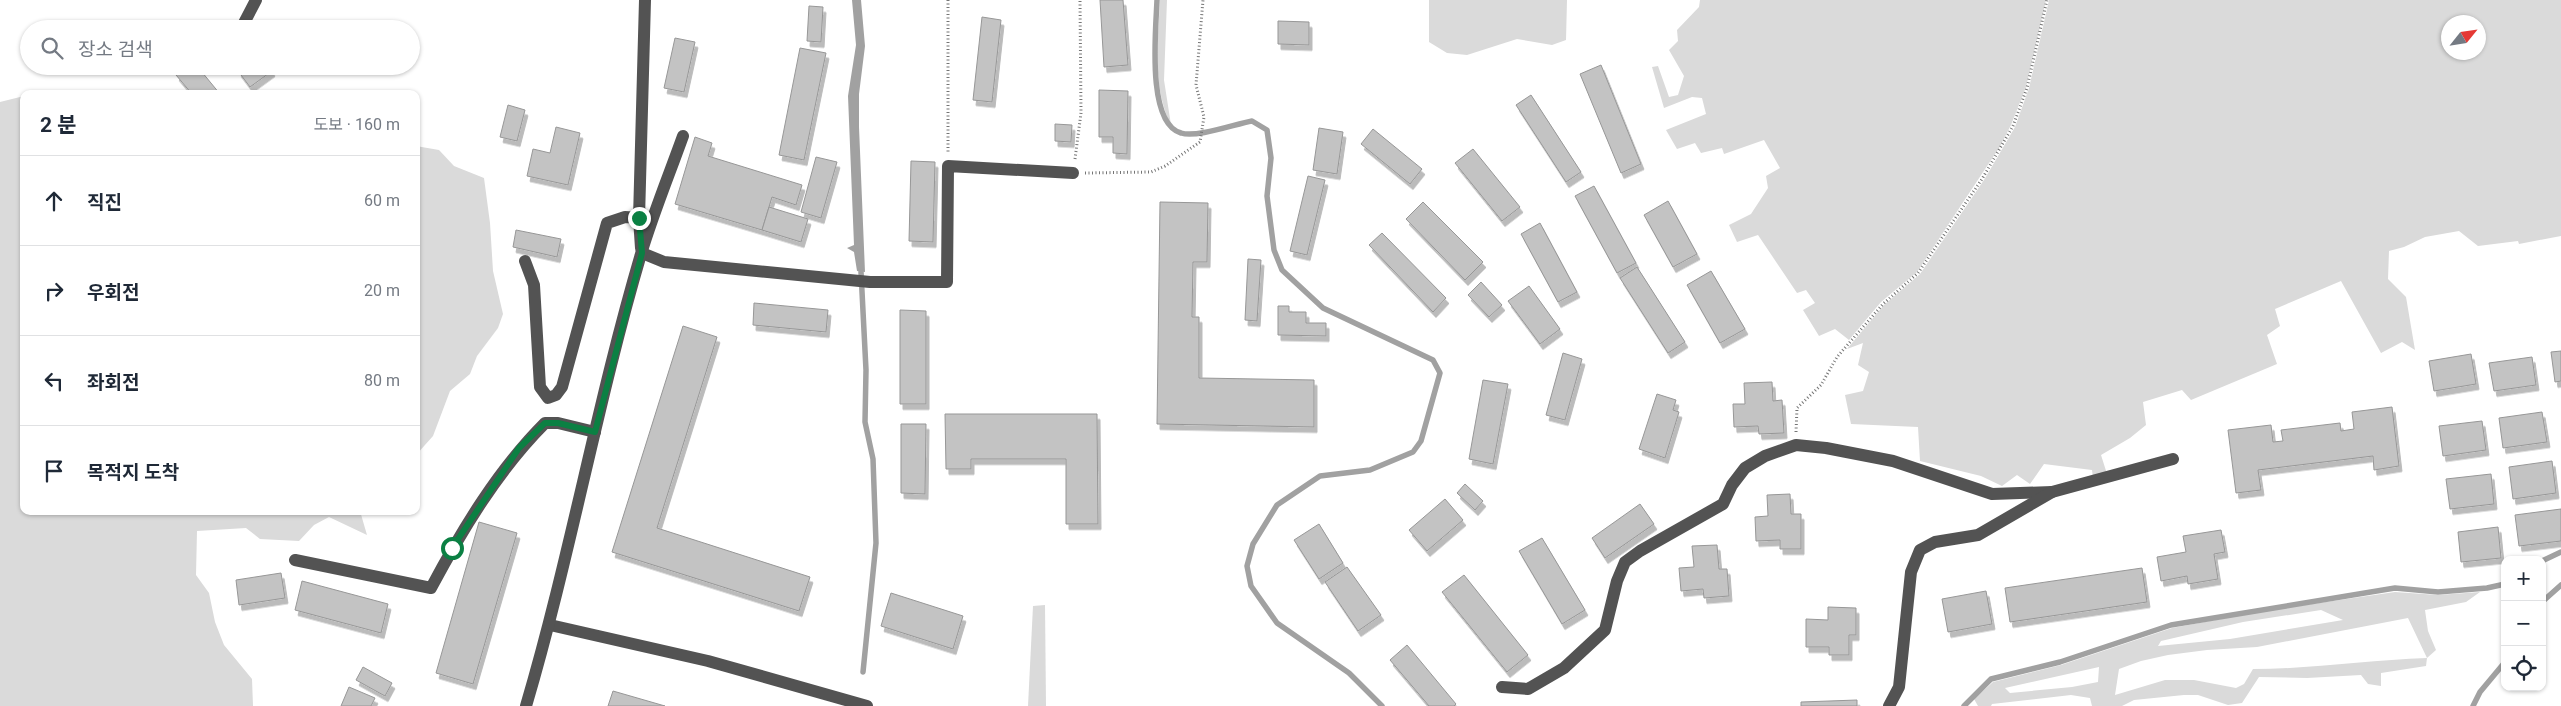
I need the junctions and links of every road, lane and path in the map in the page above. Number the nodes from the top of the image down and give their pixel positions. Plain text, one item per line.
1 (256, 0) edge
2 (645, 0) edge
3 (948, 0) edge
4 (1080, 0) edge
5 (1203, 0) edge
6 (2047, 0) edge
7 (246, 20) edge
8 (683, 136) dead end
9 (948, 166) junction
10 (1073, 173) junction
11 (639, 218) junction
12 (642, 253) junction
13 (525, 260) dead end
14 (595, 432) junction
15 (1796, 446) junction
16 (2173, 458) dead end
17 (2052, 492) junction
18 (295, 560) dead end
19 (550, 626) junction
20 (1502, 687) dead end
21 (526, 706) edge
22 (867, 706) edge
23 (1889, 706) edge

1 - 7 street
2 - 11 street
3 - 9 path
4 - 10 path
5 - 10 path
6 - 15 path
8 - 12 street
9 - 10 street
9 - 12 street
11 - 12 street
11 - 13 street
12 - 14 street
14 - 18 street
14 - 19 street
15 - 17 street
15 - 20 street
16 - 17 street
17 - 23 street
19 - 21 street
19 - 22 street

